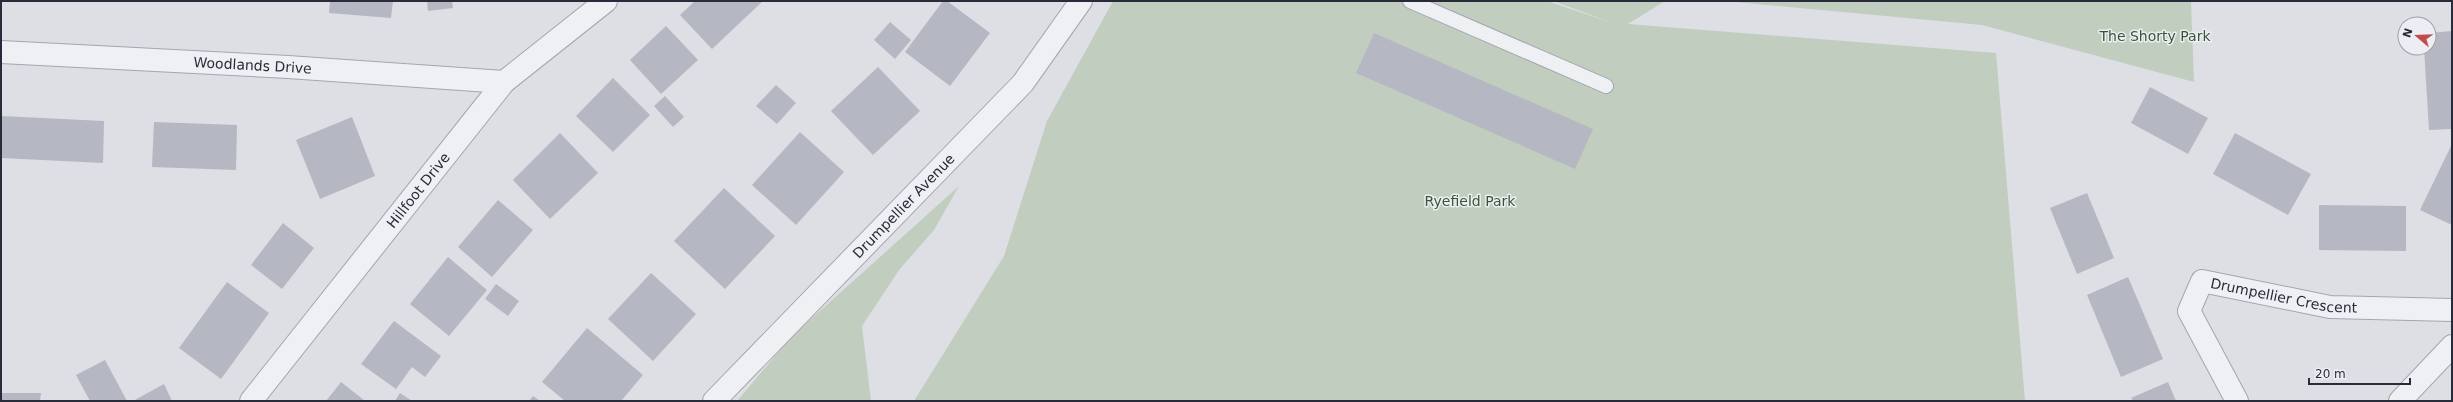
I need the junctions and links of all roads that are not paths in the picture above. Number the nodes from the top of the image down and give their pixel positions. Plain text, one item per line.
1 (606, 1) edge
2 (1081, 1) edge
3 (1410, 1) edge
4 (1, 52) edge
5 (504, 82) junction
6 (1606, 86) dead end
7 (2452, 310) edge
8 (2452, 346) edge
9 (252, 401) edge
10 (714, 401) edge
11 (2237, 401) edge
12 (2400, 401) edge

1 - 5 street, Hillfoot Drive
2 - 10 street, Drumpellier Avenue
3 - 6 lane
4 - 5 street, Woodlands Drive
5 - 9 street, Hillfoot Drive
7 - 11 street, Drumpellier Crescent
8 - 12 street

